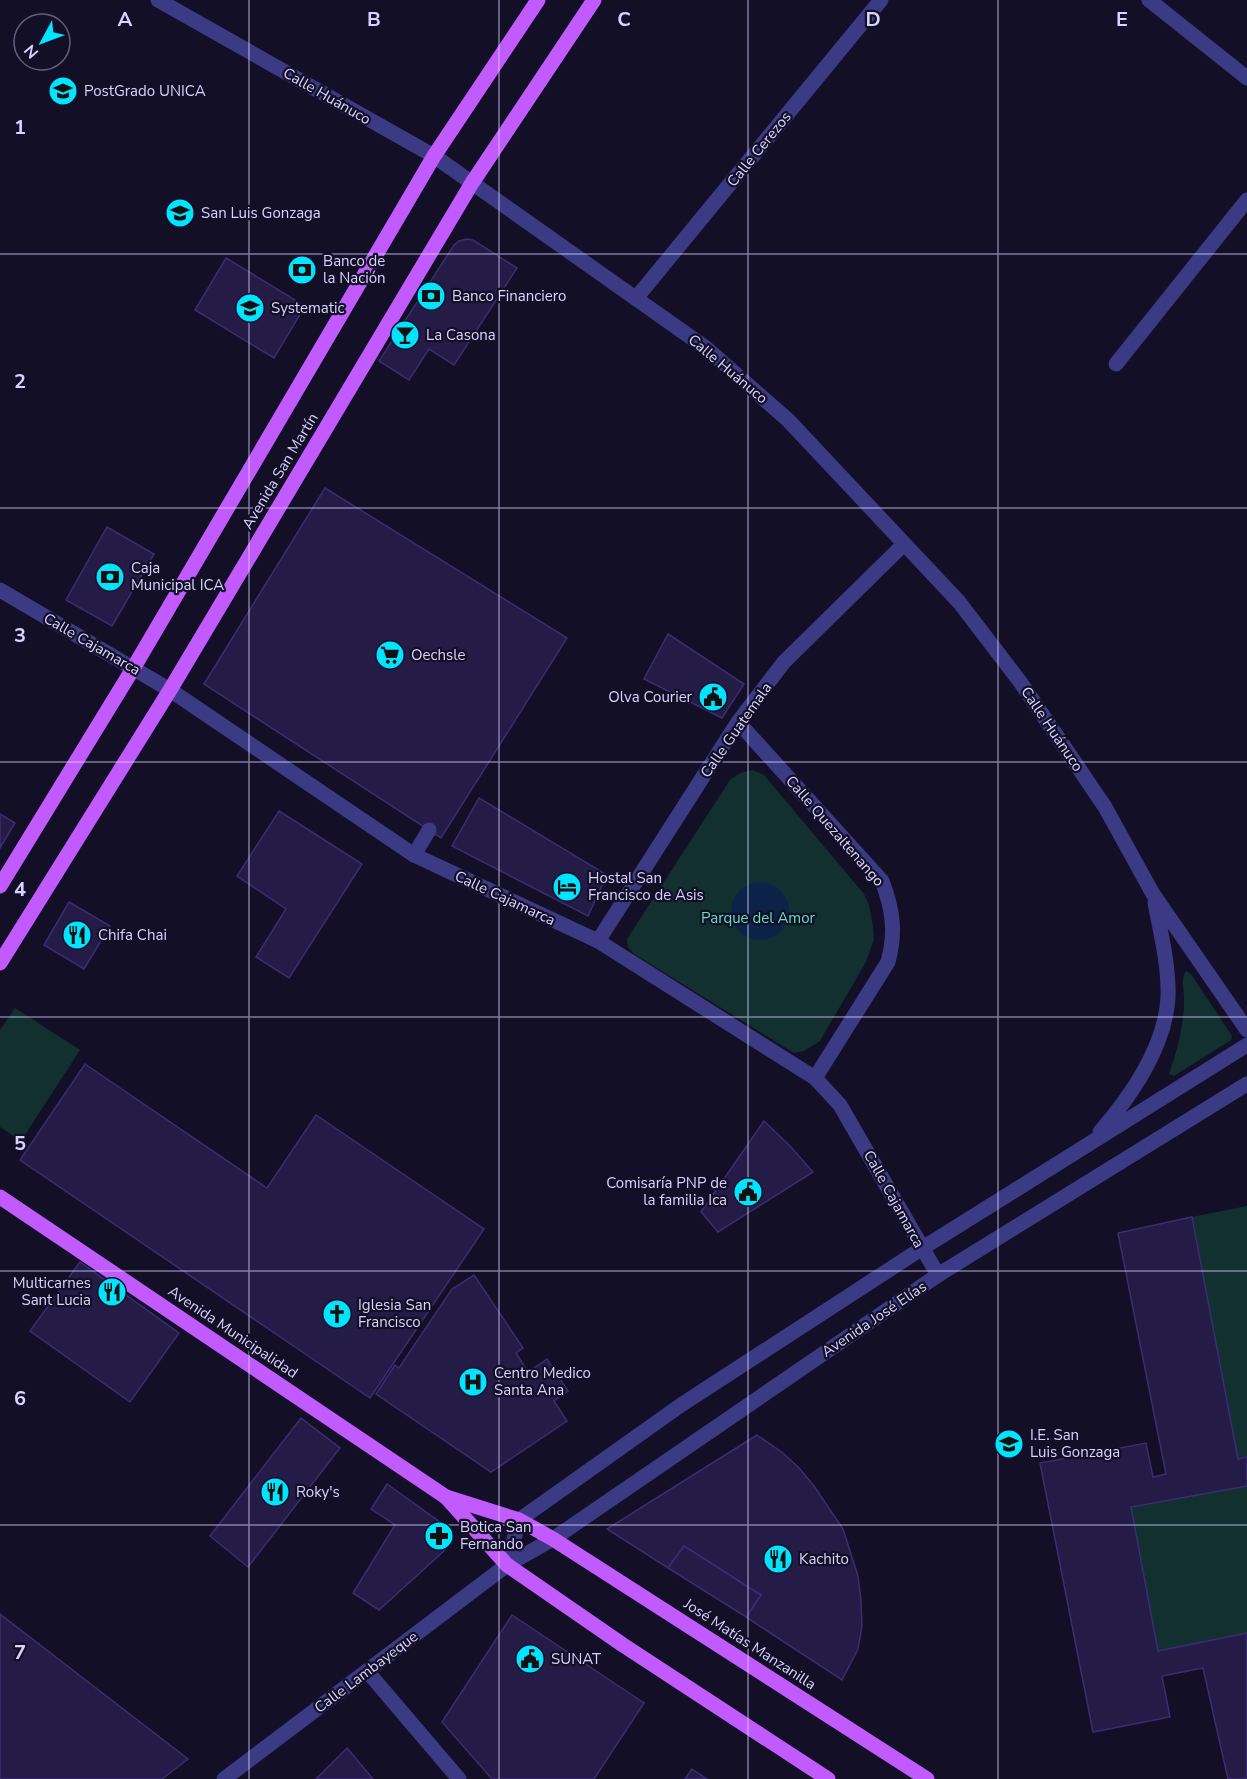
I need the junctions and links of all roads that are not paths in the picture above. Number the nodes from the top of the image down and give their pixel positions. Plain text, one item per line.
1 (158, 0) edge
2 (538, 0) edge
3 (594, 0) edge
4 (881, 0) edge
5 (1149, 0) edge
6 (1247, 78) edge
7 (434, 156) junction
8 (472, 183) junction
9 (1247, 200) edge
10 (637, 297) junction
11 (1116, 364) dead end
12 (904, 544) junction
13 (0, 590) edge
14 (134, 667) junction
15 (170, 690) junction
16 (738, 722) junction
17 (429, 830) dead end
18 (414, 855) junction
19 (0, 886) edge
20 (1153, 894) junction
21 (598, 941) junction
22 (0, 963) edge
23 (1247, 1030) edge
24 (1247, 1045) edge
25 (815, 1078) junction
26 (1247, 1084) edge
27 (1090, 1144) junction
28 (0, 1197) edge
29 (921, 1249) junction
30 (938, 1275) junction
31 (446, 1497) junction
32 (519, 1520) junction
33 (553, 1539) junction
34 (507, 1565) junction
35 (367, 1671) junction
36 (224, 1779) edge
37 (459, 1779) edge
38 (828, 1779) edge
39 (927, 1779) edge

1 - 7 street, Calle Huánuco
2 - 7 main road, Avenida San Martín
3 - 8 main road, Avenida San Martín
4 - 10 street, Calle Cerezos
5 - 6 street
7 - 8 street, Calle Huánuco
7 - 14 main road, Avenida San Martín
8 - 10 street, Calle Huánuco
8 - 15 main road, Avenida San Martín
9 - 11 street
10 - 12 street, Calle Huánuco
12 - 16 street, Calle Guatemala
12 - 20 street, Calle Huánuco
13 - 14 street, Calle Cajamarca
14 - 15 street, Calle Cajamarca
14 - 19 main road, Avenida San Martín
15 - 18 street, Calle Cajamarca
15 - 22 main road, Avenida San Martín
16 - 21 street, Calle Guatemala
16 - 25 street, Calle Quezaltenango
17 - 18 street
18 - 21 street, Calle Cajamarca
20 - 23 street
20 - 27 street
21 - 25 street, Calle Cajamarca
24 - 27 street
25 - 29 street, Calle Cajamarca
26 - 30 street, Avenida José Elías
27 - 29 street
28 - 31 main road, Avenida Municipalidad
29 - 30 street, Calle Cajamarca
29 - 32 street
30 - 33 street, Avenida José Elías
31 - 32 main road, Avenida Municipalidad
31 - 34 main road, Avenida Municipalidad
32 - 33 main road, Avenida Municipalidad
32 - 34 street
33 - 34 street, Avenida José Elías
33 - 39 main road, José Matías Manzanilla
34 - 35 street, Calle Lambayeque
34 - 38 main road
35 - 36 street, Calle Lambayeque
35 - 37 street

